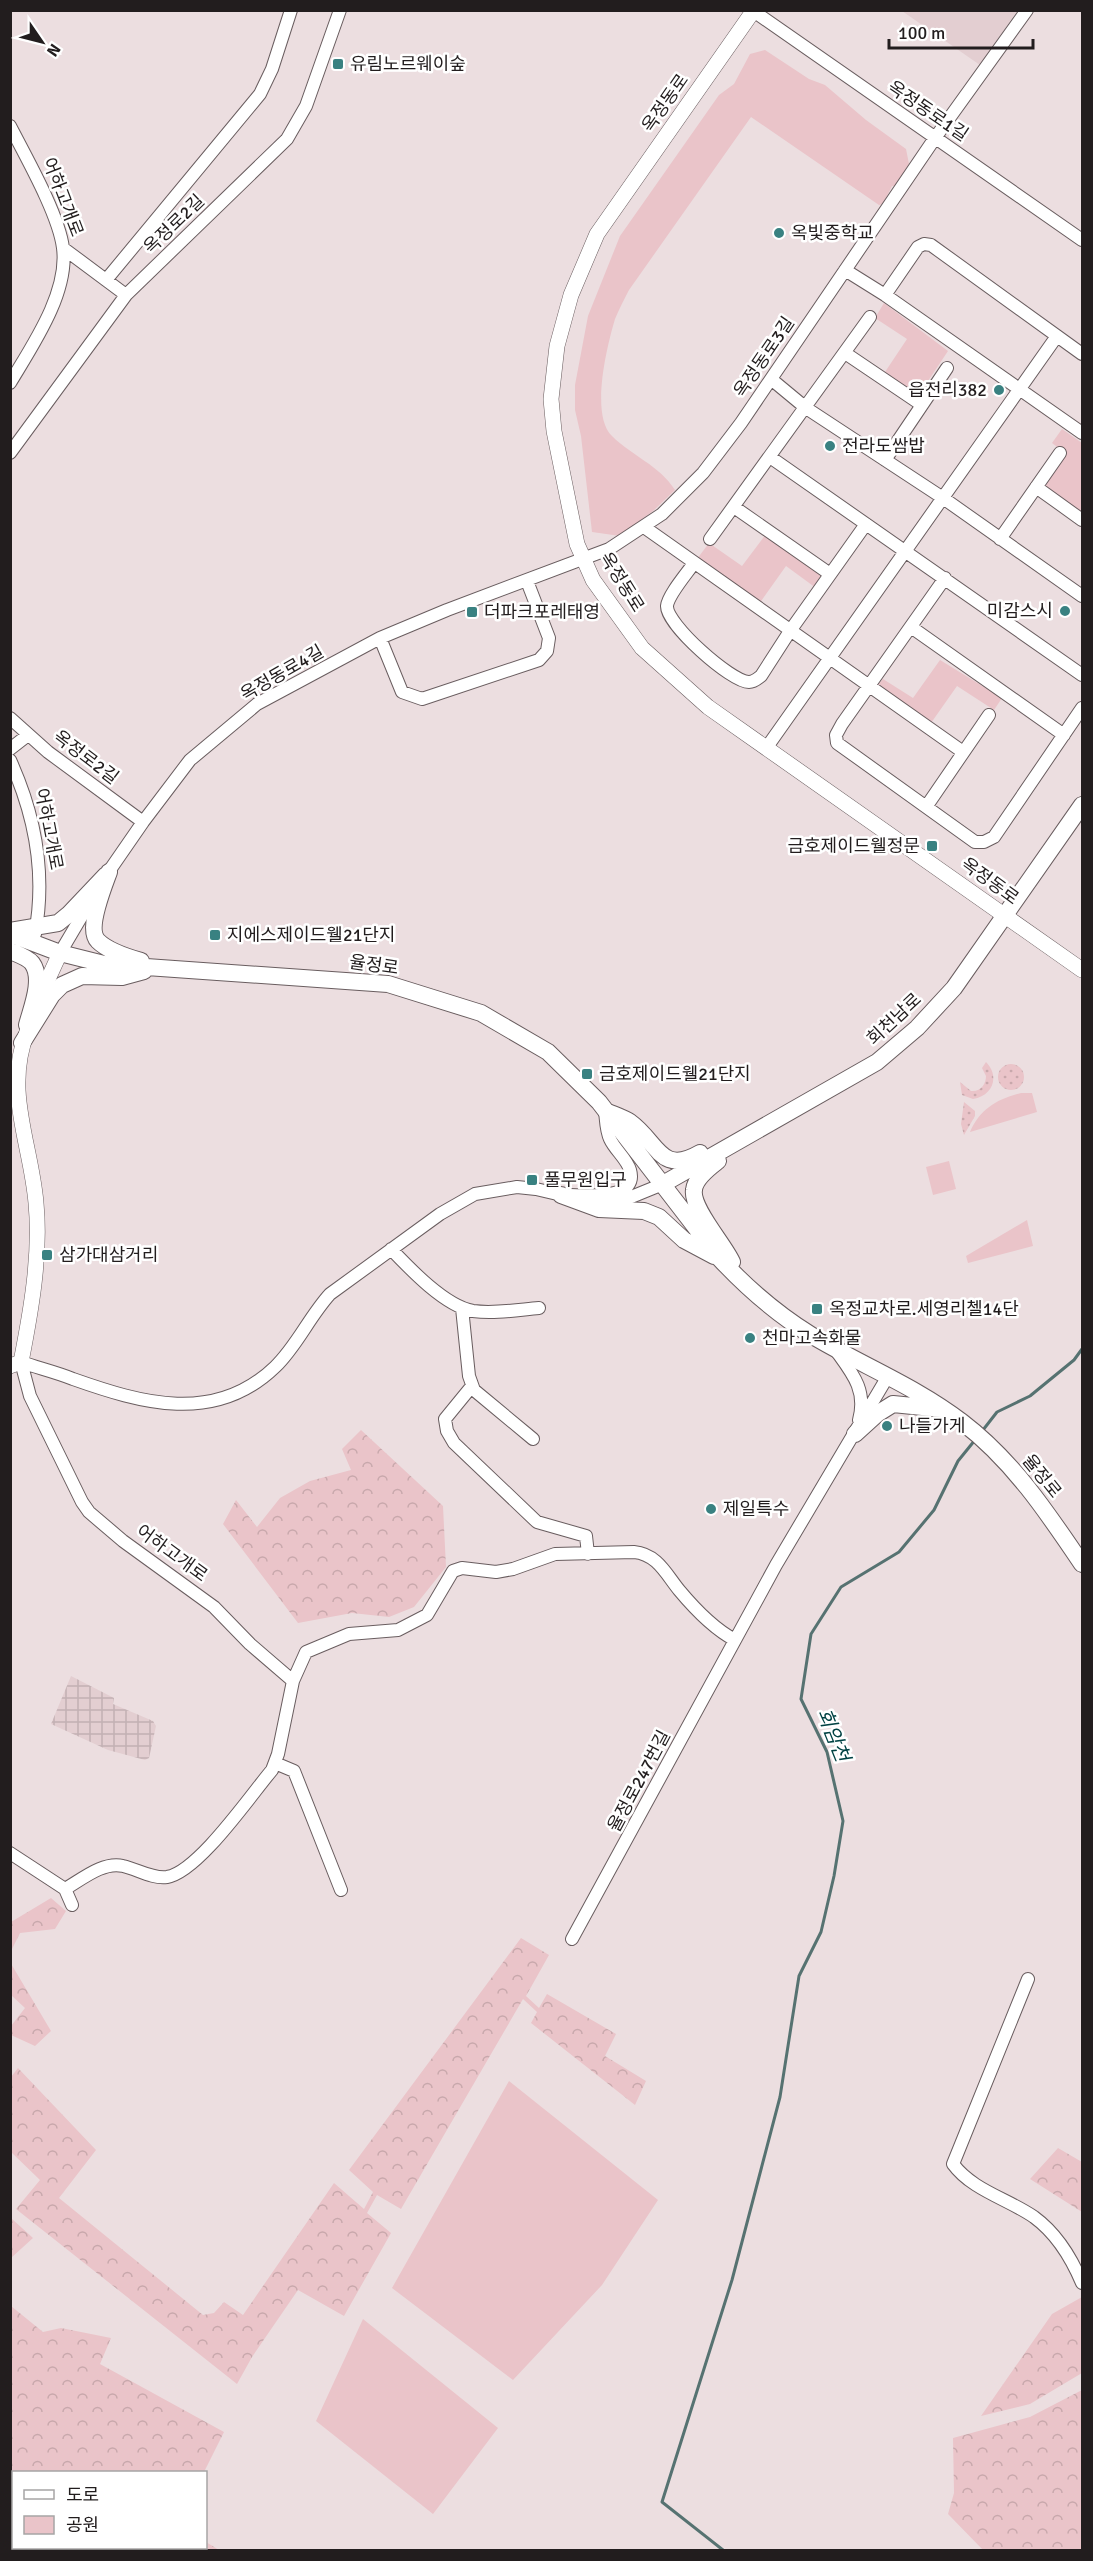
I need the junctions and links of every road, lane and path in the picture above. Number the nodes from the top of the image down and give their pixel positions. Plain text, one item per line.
1 (291, 10) edge
2 (340, 10) edge
3 (1027, 10) edge
4 (753, 11) edge
5 (10, 126) edge
6 (935, 138) junction
7 (1083, 240) edge
8 (63, 248) junction
9 (845, 270) junction
10 (106, 279) junction
11 (126, 295) junction
12 (885, 295) junction
13 (870, 317) dead end
14 (1057, 336) junction
15 (845, 353) junction
16 (1083, 354) edge
17 (947, 368) dead end
18 (771, 379) junction
19 (10, 383) edge
20 (1020, 389) junction
21 (922, 405) junction
22 (806, 408) junction
23 (1083, 433) edge
24 (10, 453) edge
25 (1060, 453) dead end
26 (770, 458) junction
27 (885, 460) junction
28 (1036, 487) junction
29 (943, 498) junction
30 (734, 507) junction
31 (1083, 520) edge
32 (866, 524) junction
33 (644, 527) junction
34 (710, 538) dead end
35 (1000, 539) junction
36 (906, 550) junction
37 (585, 560) junction
38 (694, 563) junction
39 (830, 574) junction
40 (945, 578) junction
41 (526, 581) junction
42 (1083, 596) edge
43 (910, 627) junction
44 (790, 631) junction
45 (380, 638) junction
46 (829, 660) junction
47 (1083, 675) edge
48 (869, 687) junction
49 (1083, 708) edge
50 (989, 715) dead end
51 (10, 717) edge
52 (28, 735) junction
53 (1064, 735) junction
54 (767, 747) junction
55 (10, 749) edge
56 (963, 752) junction
57 (10, 760) edge
58 (1083, 805) edge
59 (926, 807) junction
60 (143, 822) junction
61 (109, 872) junction
62 (1006, 916) junction
63 (10, 932) edge
64 (34, 935) junction
65 (10, 951) edge
66 (60, 953) junction
67 (159, 967) junction
68 (1083, 970) edge
69 (22, 1043) junction
70 (604, 1110) junction
71 (736, 1145) junction
72 (663, 1184) junction
73 (561, 1195) junction
74 (391, 1249) junction
75 (720, 1259) junction
76 (739, 1280) junction
77 (462, 1308) junction
78 (538, 1308) dead end
79 (832, 1346) junction
80 (16, 1364) edge
81 (888, 1376) junction
82 (472, 1386) junction
83 (943, 1409) junction
84 (855, 1434) junction
85 (533, 1439) dead end
86 (588, 1554) junction
87 (1083, 1564) edge
88 (735, 1640) junction
89 (293, 1681) junction
90 (275, 1762) junction
91 (10, 1853) edge
92 (65, 1889) junction
93 (341, 1890) dead end
94 (72, 1905) dead end
95 (572, 1939) dead end
96 (1028, 1979) dead end
97 (1083, 2283) edge

1 - 10 street
2 - 11 street, 옥정로2길
3 - 6 street, 옥정동로3길
4 - 6 street, 옥정동로1길
4 - 37 street, 옥정동로
5 - 8 street, 어하고개로
6 - 7 street, 옥정동로1길
6 - 9 street, 옥정동로3길
8 - 10 street
8 - 19 street, 어하고개로
9 - 12 street
9 - 18 street, 옥정동로3길
10 - 11 street
11 - 24 street, 옥정로2길
12 - 14 street
12 - 20 street
13 - 15 street
14 - 16 street
14 - 20 street
15 - 21 street
15 - 22 street
17 - 21 street
18 - 22 street
18 - 33 street, 옥정동로3길
20 - 23 street
20 - 29 street
21 - 27 street
22 - 26 street
22 - 27 street
25 - 28 street
26 - 30 street
26 - 32 street
27 - 29 street
28 - 31 street
28 - 35 street
29 - 35 street
29 - 36 street
30 - 34 street
30 - 39 street
32 - 36 street
32 - 39 street
33 - 37 street, 옥정동로3길
33 - 38 street
35 - 42 street
36 - 40 street
36 - 46 street
37 - 41 street, 옥정동로4길
37 - 54 street, 옥정동로
38 - 44 street
38 - 44 street
39 - 44 street
40 - 43 street
40 - 47 street
41 - 45 street, 옥정동로4길
41 - 45 street
43 - 48 street
43 - 53 street
44 - 46 street
45 - 60 street, 옥정동로4길
46 - 48 street
46 - 54 street
48 - 56 street
48 - 59 street
49 - 53 street
50 - 56 street
51 - 52 street, 옥정로2길
52 - 55 street
52 - 60 street, 옥정로2길
53 - 59 street
54 - 62 street, 옥정동로
56 - 59 street
57 - 64 street, 어하고개로
58 - 62 main road, 회천남로
60 - 61 street, 옥정동로4길
61 - 64 main road
61 - 66 street, 옥정동로4길
61 - 67 main road
62 - 68 street, 옥정동로
62 - 71 main road, 회천남로
63 - 64 main road
64 - 66 main road, 율정로
65 - 69 main road
66 - 67 main road, 율정로
66 - 69 street, 어하고개로
67 - 69 main road
67 - 70 main road, 율정로
69 - 80 street, 어하고개로
70 - 71 main road
70 - 72 main road, 율정로
70 - 73 street
71 - 72 main road, 회천남로
71 - 76 main road
72 - 73 street
72 - 75 main road, 율정로
73 - 74 street
73 - 75 main road
74 - 77 street
74 - 80 street
75 - 76 main road, 율정로
76 - 79 main road, 율정로
77 - 78 street
77 - 82 street
79 - 81 main road, 율정로
79 - 84 street
80 - 89 street, 어하고개로
81 - 83 main road, 율정로
81 - 84 street, 율정로247번길
82 - 85 street
82 - 86 street
83 - 84 main road
83 - 87 main road, 율정로
84 - 88 street, 율정로247번길
86 - 88 street
86 - 89 street
88 - 95 street, 율정로247번길
89 - 90 street
90 - 92 street
90 - 93 street
91 - 92 street
92 - 94 street
96 - 97 street

